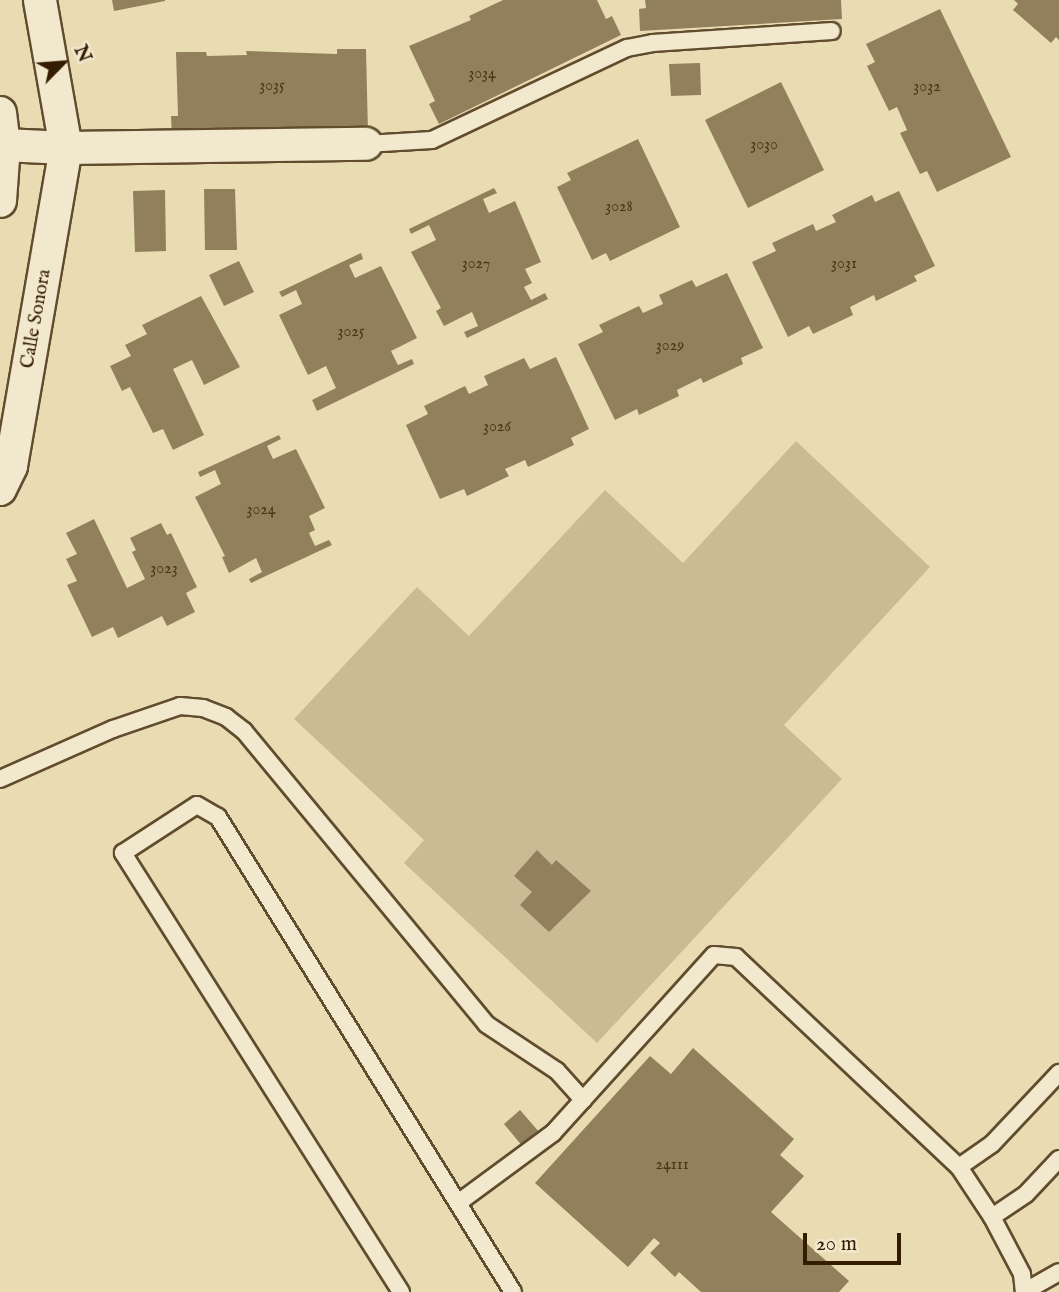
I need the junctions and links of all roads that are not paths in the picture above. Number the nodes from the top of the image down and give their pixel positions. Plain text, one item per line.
1 (40, 0) edge
2 (832, 31) dead end
3 (0, 113) edge
4 (366, 144) joint
5 (4, 145) junction
6 (66, 148) junction
7 (0, 201) edge
8 (0, 489) edge
9 (0, 779) edge
10 (1059, 1073) edge
11 (583, 1100) junction
12 (1059, 1159) edge
13 (959, 1167) junction
14 (458, 1203) junction
15 (992, 1217) junction
16 (1059, 1272) edge
17 (401, 1292) edge
18 (513, 1292) edge
19 (1024, 1292) edge

1 - 6 street, Calle Sonora
2 - 4 lane
3 - 5 street
4 - 6 street
5 - 6 street
5 - 7 street
6 - 8 street, Calle Sonora
9 - 11 lane
10 - 13 lane
11 - 13 lane
11 - 14 lane
12 - 15 lane
13 - 15 lane
14 - 17 lane
14 - 18 lane
15 - 19 lane
16 - 19 lane

